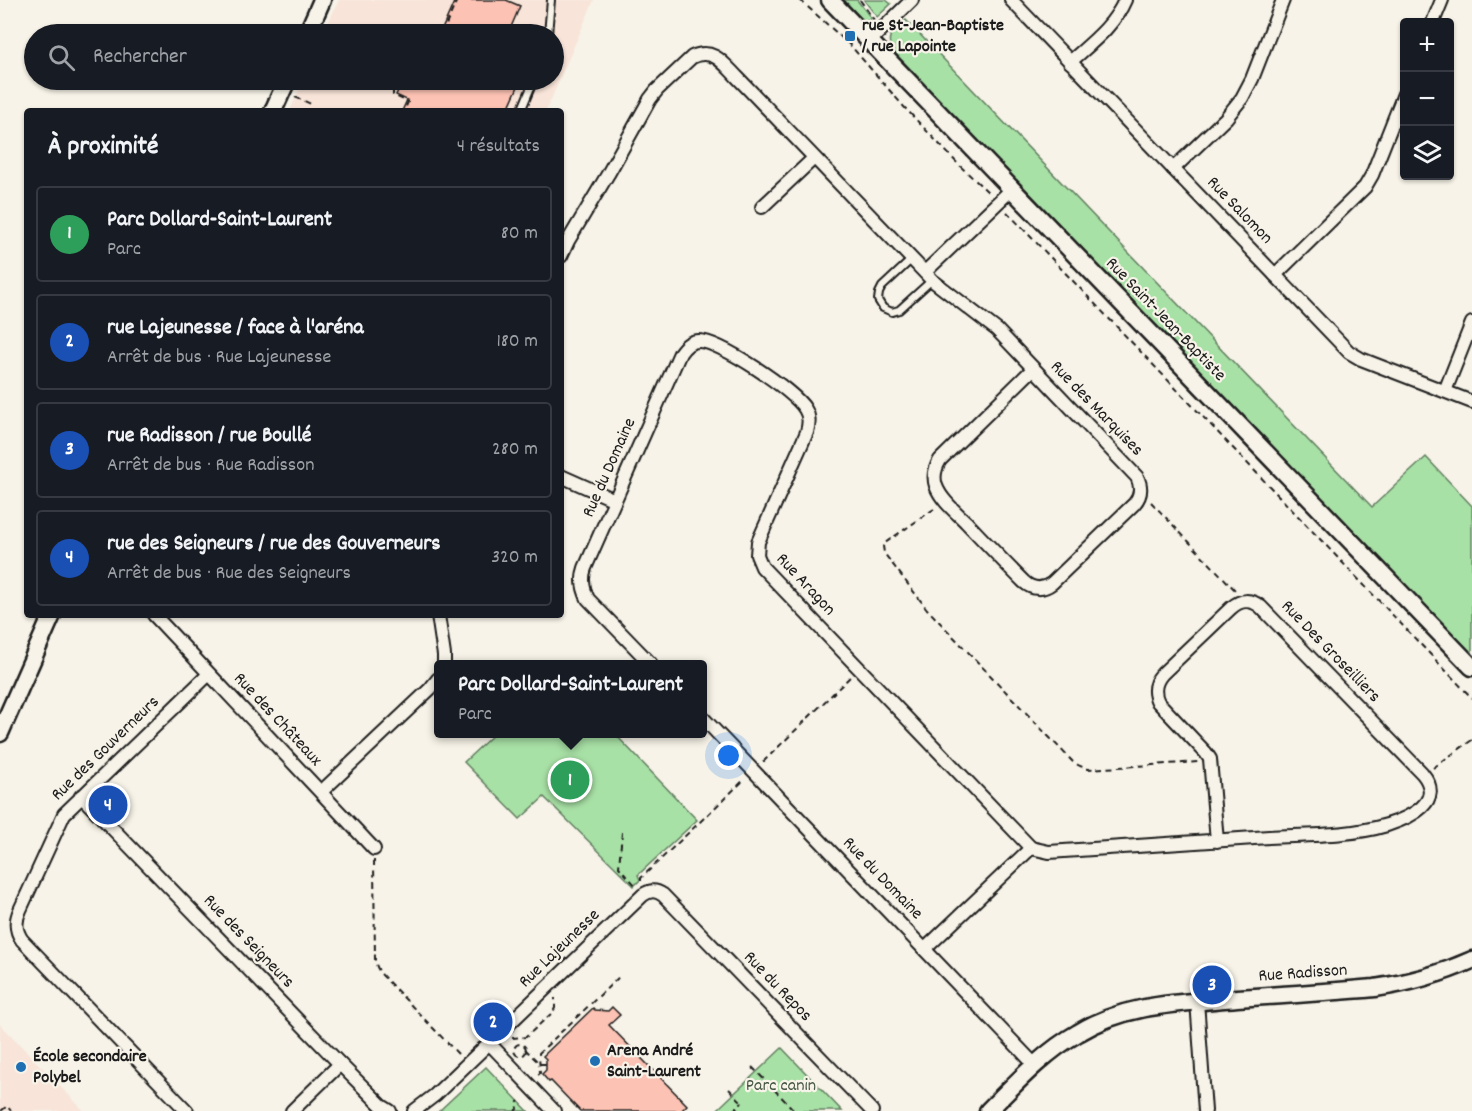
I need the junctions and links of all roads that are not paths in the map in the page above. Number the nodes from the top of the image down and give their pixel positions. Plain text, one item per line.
1 (322, 0) edge
2 (551, 0) edge
3 (830, 0) edge
4 (912, 0) edge
5 (1011, 0) edge
6 (1125, 0) edge
7 (1283, 0) edge
8 (1442, 0) edge
9 (1435, 18) edge
10 (311, 24) edge
11 (549, 24) edge
12 (870, 41) junction
13 (1070, 62) junction
14 (282, 90) edge
15 (530, 90) edge
16 (1400, 104) edge
17 (274, 108) edge
18 (522, 108) edge
19 (814, 158) junction
20 (1173, 169) junction
21 (1012, 189) junction
22 (762, 207) dead end
23 (564, 250) edge
24 (912, 259) junction
25 (1275, 275) junction
26 (929, 276) junction
27 (1472, 323) edge
28 (694, 341) joint
29 (1033, 369) junction
30 (1445, 392) junction
31 (1472, 402) edge
32 (564, 477) edge
33 (615, 500) junction
34 (51, 618) edge
35 (157, 618) edge
36 (438, 618) edge
37 (444, 660) edge
38 (647, 660) edge
39 (1472, 667) edge
40 (209, 674) junction
41 (434, 684) edge
42 (707, 722) edge
43 (0, 733) edge
44 (321, 792) junction
45 (81, 796) junction
46 (1217, 841) junction
47 (1031, 848) junction
48 (374, 849) road end
49 (655, 891) joint
50 (924, 949) junction
51 (1472, 960) edge
52 (1197, 1001) junction
53 (489, 1042) junction
54 (340, 1064) junction
55 (1035, 1065) junction
56 (187, 1111) edge
57 (292, 1111) edge
58 (390, 1111) edge
59 (414, 1111) edge
60 (554, 1111) edge
61 (872, 1111) edge
62 (988, 1111) edge
63 (1205, 1111) edge

1 - 10 street
2 - 11 lane
3 - 12 street, Rue Saint-Jean-Baptiste
4 - 12 street
5 - 13 street, Rue Salomon
6 - 13 street
7 - 20 street
8 - 9 street
12 - 21 street, Rue Saint-Jean-Baptiste
13 - 20 street, Rue Salomon
14 - 17 street
15 - 18 lane
16 - 25 street
19 - 22 street
19 - 23 street, Rue des Marquises
19 - 24 street, Rue des Marquises
20 - 25 street, Rue Salomon
21 - 26 street
21 - 39 street, Rue Saint-Jean-Baptiste
24 - 26 street, Rue des Marquises
24 - 26 lane
25 - 30 street, Rue Salomon
26 - 29 street, Rue des Marquises
27 - 30 street
28 - 33 street, Rue du Domaine
28 - 47 street, Rue Aragon
29 - 29 street, Rue des Marquises
30 - 31 street, Rue Salomon
32 - 33 street
33 - 38 street, Rue du Domaine
34 - 43 street
35 - 40 street, Rue des Châteaux
36 - 37 street
40 - 44 street, Rue des Châteaux
40 - 45 street, Rue des Gouverneurs
41 - 44 street
42 - 50 street, Rue du Domaine
44 - 48 street, Rue des Châteaux
45 - 54 street, Rue des Seigneurs
45 - 56 street, Rue des Gouverneurs
46 - 46 street, Rue Des Groseilliers
46 - 47 street
47 - 50 street
49 - 53 street, Rue Lajeunesse
49 - 61 street, Rue du Repos
50 - 55 street, Rue du Domaine
51 - 52 street, Rue Radisson
52 - 55 street, Rue Radisson
52 - 63 street
53 - 59 street, Rue Lajeunesse
53 - 60 street
54 - 57 street
54 - 58 street, Rue des Seigneurs
55 - 62 street, Rue Radisson

